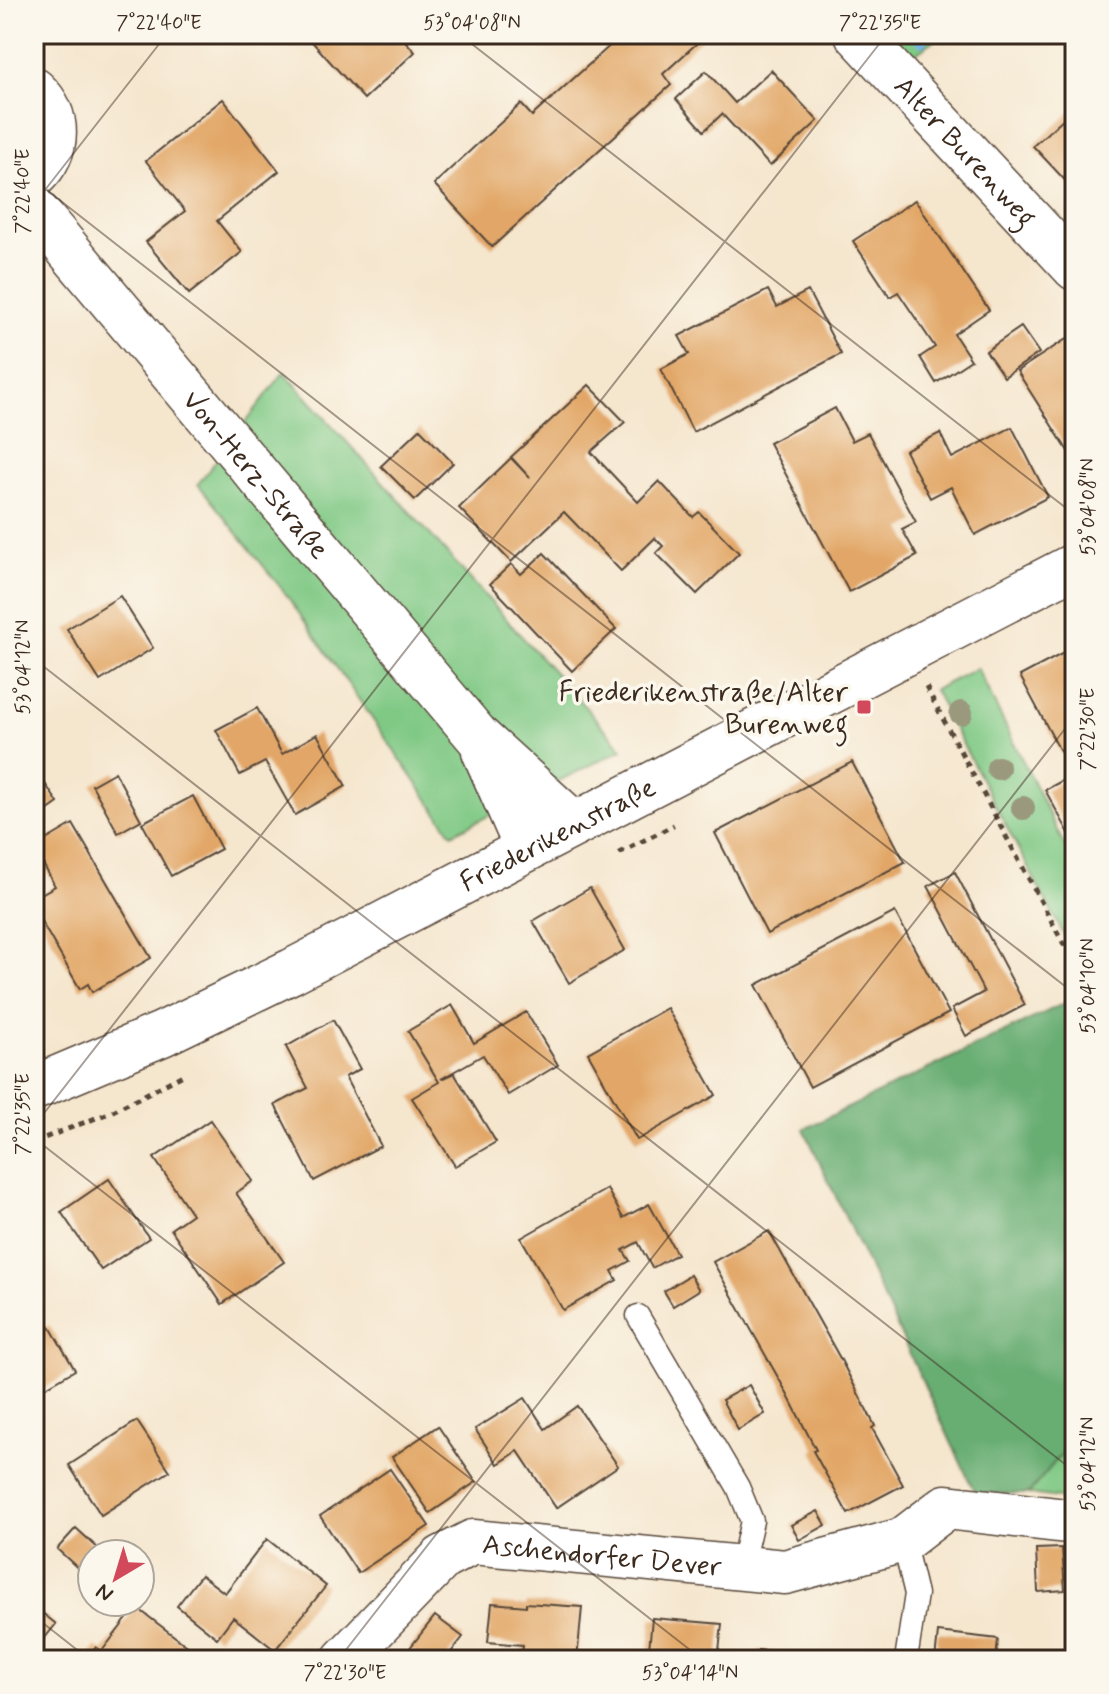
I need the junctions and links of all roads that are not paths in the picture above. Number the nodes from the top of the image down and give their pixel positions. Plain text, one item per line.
1 (857, 34) edge
2 (34, 90) edge
3 (34, 176) edge
4 (34, 209) edge
5 (1075, 268) edge
6 (1075, 565) edge
7 (478, 737) junction
8 (574, 824) junction
9 (527, 849) junction
10 (34, 1088) edge
11 (638, 1316) dead end
12 (1075, 1522) edge
13 (903, 1540) junction
14 (741, 1568) junction
15 (344, 1660) edge
16 (906, 1660) edge

1 - 5 street, Alter Burenweg
2 - 3 street
4 - 7 street, Von-Herz-Straße
6 - 8 street, Friederikenstraße
7 - 8 street
7 - 9 street
8 - 9 street, Friederikenstraße
9 - 10 street, Friederikenstraße
11 - 14 lane
12 - 13 street, Aschendorfer Dever
13 - 14 street, Aschendorfer Dever
13 - 16 lane
14 - 15 street, Aschendorfer Dever

